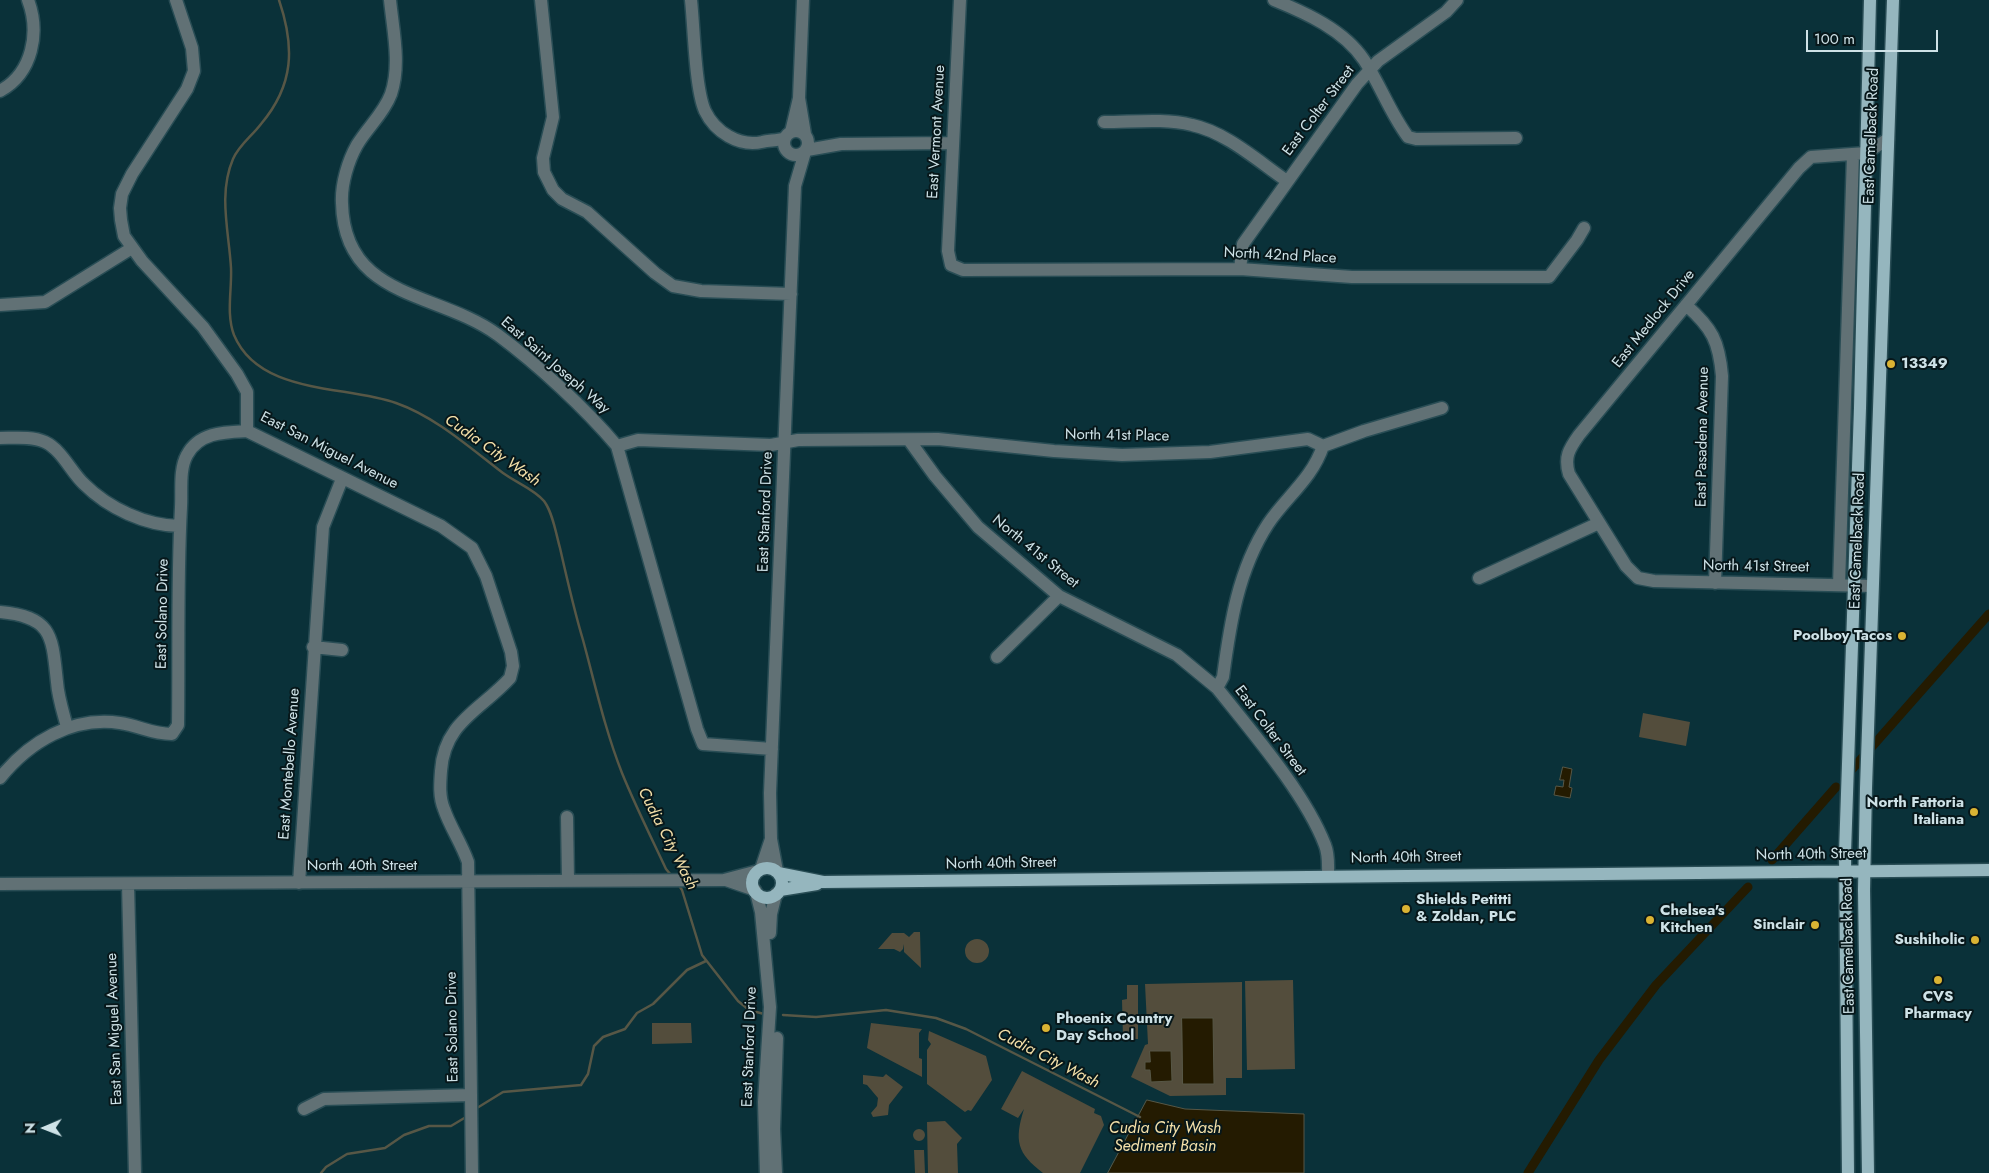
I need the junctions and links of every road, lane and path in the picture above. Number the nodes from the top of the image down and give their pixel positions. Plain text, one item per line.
1 (28, 0) edge
2 (176, 0) edge
3 (390, 0) edge
4 (541, 0) edge
5 (691, 0) edge
6 (803, 0) edge
7 (960, 0) edge
8 (1458, 0) edge
9 (1870, 0) edge
10 (1893, 0) edge
11 (1281, 1) edge
12 (1370, 71) junction
13 (0, 91) edge
14 (799, 98) junction
15 (1104, 122) dead end
16 (1516, 138) dead end
17 (1888, 139) junction
18 (806, 143) junction
19 (953, 143) junction
20 (788, 144) junction
21 (1866, 153) junction
22 (1853, 155) junction
23 (1287, 182) junction
24 (795, 186) junction
25 (1584, 228) dead end
26 (132, 248) junction
27 (951, 264) joint
28 (1240, 269) junction
29 (791, 294) junction
30 (0, 305) edge
31 (1686, 305) junction
32 (1442, 408) dead end
33 (248, 431) junction
34 (0, 438) edge
35 (909, 440) junction
36 (785, 442) junction
37 (616, 446) junction
38 (1323, 446) junction
39 (342, 479) junction
40 (1599, 523) junction
41 (180, 526) junction
42 (1479, 578) dead end
43 (1638, 578) joint
44 (1715, 582) junction
45 (1839, 585) junction
46 (1853, 586) junction
47 (1872, 586) junction
48 (1059, 596) junction
49 (0, 612) edge
50 (313, 647) junction
51 (342, 650) dead end
52 (997, 657) dead end
53 (1217, 688) junction
54 (67, 727) junction
55 (772, 749) junction
56 (0, 778) edge
57 (567, 817) dead end
58 (771, 839) junction
59 (759, 870) junction
60 (1865, 870) junction
61 (1989, 870) edge
62 (1845, 871) junction
63 (778, 872) junction
64 (1328, 875) junction
65 (568, 880) junction
66 (724, 880) junction
67 (467, 881) junction
68 (823, 882) junction
69 (299, 883) junction
70 (0, 884) edge
71 (128, 884) junction
72 (755, 891) junction
73 (778, 892) junction
74 (471, 1095) junction
75 (304, 1109) dead end
76 (1847, 1120) junction
77 (1868, 1121) junction
78 (135, 1173) edge
79 (472, 1173) edge
80 (766, 1173) edge
81 (776, 1173) edge
82 (1848, 1173) edge
83 (1868, 1173) edge

1 - 13 street
2 - 26 street, East San Miguel Avenue
3 - 37 street, East Saint Joseph Way
4 - 29 street
5 - 20 street
6 - 14 street, East Stanford Drive
7 - 19 street, East Vermont Avenue
8 - 12 street, East Colter Street
9 - 21 main road, East Camelback Road
10 - 17 main road, East Camelback Road
11 - 12 street
12 - 16 street
12 - 23 street, East Colter Street
14 - 18 street, East Stanford Drive
14 - 20 street, East Stanford Drive
15 - 23 street
17 - 21 street, East Medlock Drive
17 - 47 main road, East Camelback Road
18 - 19 street
18 - 20 street
18 - 20 street
18 - 24 street, East Stanford Drive
19 - 27 street, East Vermont Avenue
20 - 24 street, East Stanford Drive
21 - 22 street, East Medlock Drive
21 - 46 main road, East Camelback Road
22 - 31 street, East Medlock Drive
22 - 45 street, East Camelback Road
23 - 28 street, East Colter Street
24 - 29 street, East Stanford Drive
25 - 28 street, North 42nd Place
26 - 30 street
26 - 33 street, East San Miguel Avenue
27 - 28 street, North 42nd Place
29 - 36 street, East Stanford Drive
31 - 40 street, East Medlock Drive
31 - 44 street, East Pasadena Avenue
32 - 38 street
33 - 39 street, East San Miguel Avenue
33 - 41 street, East Solano Drive
34 - 41 street
35 - 36 street, North 41st Place
35 - 38 street, North 41st Place
35 - 48 street, North 41st Street
36 - 37 street, North 41st Place
36 - 55 street, East Stanford Drive
37 - 55 street, East Saint Joseph Way
38 - 53 street, East Colter Street
39 - 50 street, East Montebello Avenue
39 - 67 street, East San Miguel Avenue
40 - 42 street
40 - 43 street, East Medlock Drive
41 - 54 street, East Solano Drive
43 - 44 street, North 41st Street
44 - 45 street, North 41st Street
45 - 46 street, North 41st Street
46 - 47 street, North 41st Street
46 - 62 main road, East Camelback Road
47 - 60 main road, East Camelback Road
48 - 52 street
48 - 53 street, North 41st Street
49 - 54 street
50 - 51 street
50 - 69 street, East Montebello Avenue
53 - 64 street, East Colter Street
54 - 56 street
55 - 58 street, East Stanford Drive
57 - 65 street
58 - 59 street, East Stanford Drive
58 - 63 street, East Stanford Drive
59 - 63 main road
59 - 66 street, North 40th Street
59 - 72 main road
60 - 61 main road, North 40th Street
60 - 62 main road, North 40th Street
60 - 77 main road, East Camelback Road
62 - 64 main road, North 40th Street
62 - 76 main road, East Camelback Road
63 - 68 main road, North 40th Street
63 - 73 main road
64 - 68 main road, North 40th Street
65 - 66 street, North 40th Street
65 - 67 street, North 40th Street
66 - 72 street, North 40th Street
67 - 69 street, North 40th Street
67 - 74 street, East Solano Drive
68 - 73 main road, North 40th Street
69 - 71 street, North 40th Street
70 - 71 street, North 40th Street
71 - 78 street, East San Miguel Avenue
72 - 73 main road
72 - 80 street, East Stanford Drive
73 - 81 street, East Stanford Drive
74 - 75 street
74 - 79 street, East Solano Drive
76 - 77 main road
76 - 82 main road, East Camelback Road
77 - 83 main road, East Camelback Road

